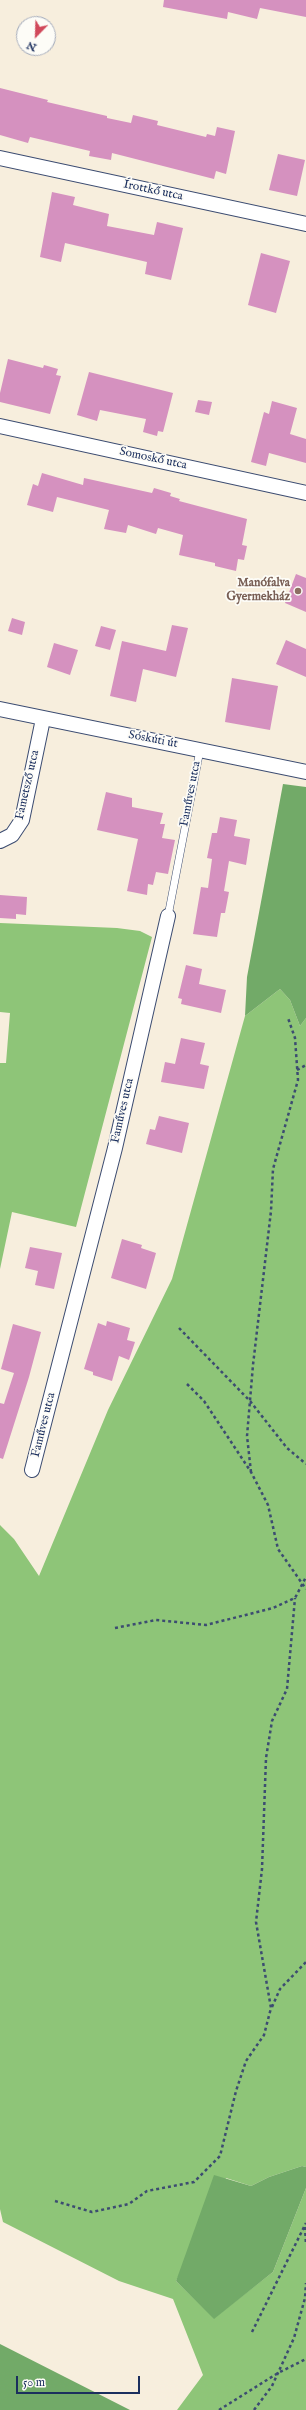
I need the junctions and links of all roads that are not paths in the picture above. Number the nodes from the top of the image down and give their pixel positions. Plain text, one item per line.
1 (0, 158) edge
2 (306, 224) edge
3 (0, 426) edge
4 (306, 493) edge
5 (0, 709) edge
6 (43, 719) junction
7 (200, 750) junction
8 (306, 772) edge
9 (0, 841) edge
10 (168, 916) joint
11 (32, 1470) dead end

1 - 2 street, Írottkő utca
3 - 4 street, Somoskő utca
5 - 6 street, Sóskúti út
6 - 7 street, Sóskúti út
6 - 9 street, Fametsző utca
7 - 8 street, Sóskúti út
7 - 10 lane, Faműves utca
10 - 11 street, Faműves utca

